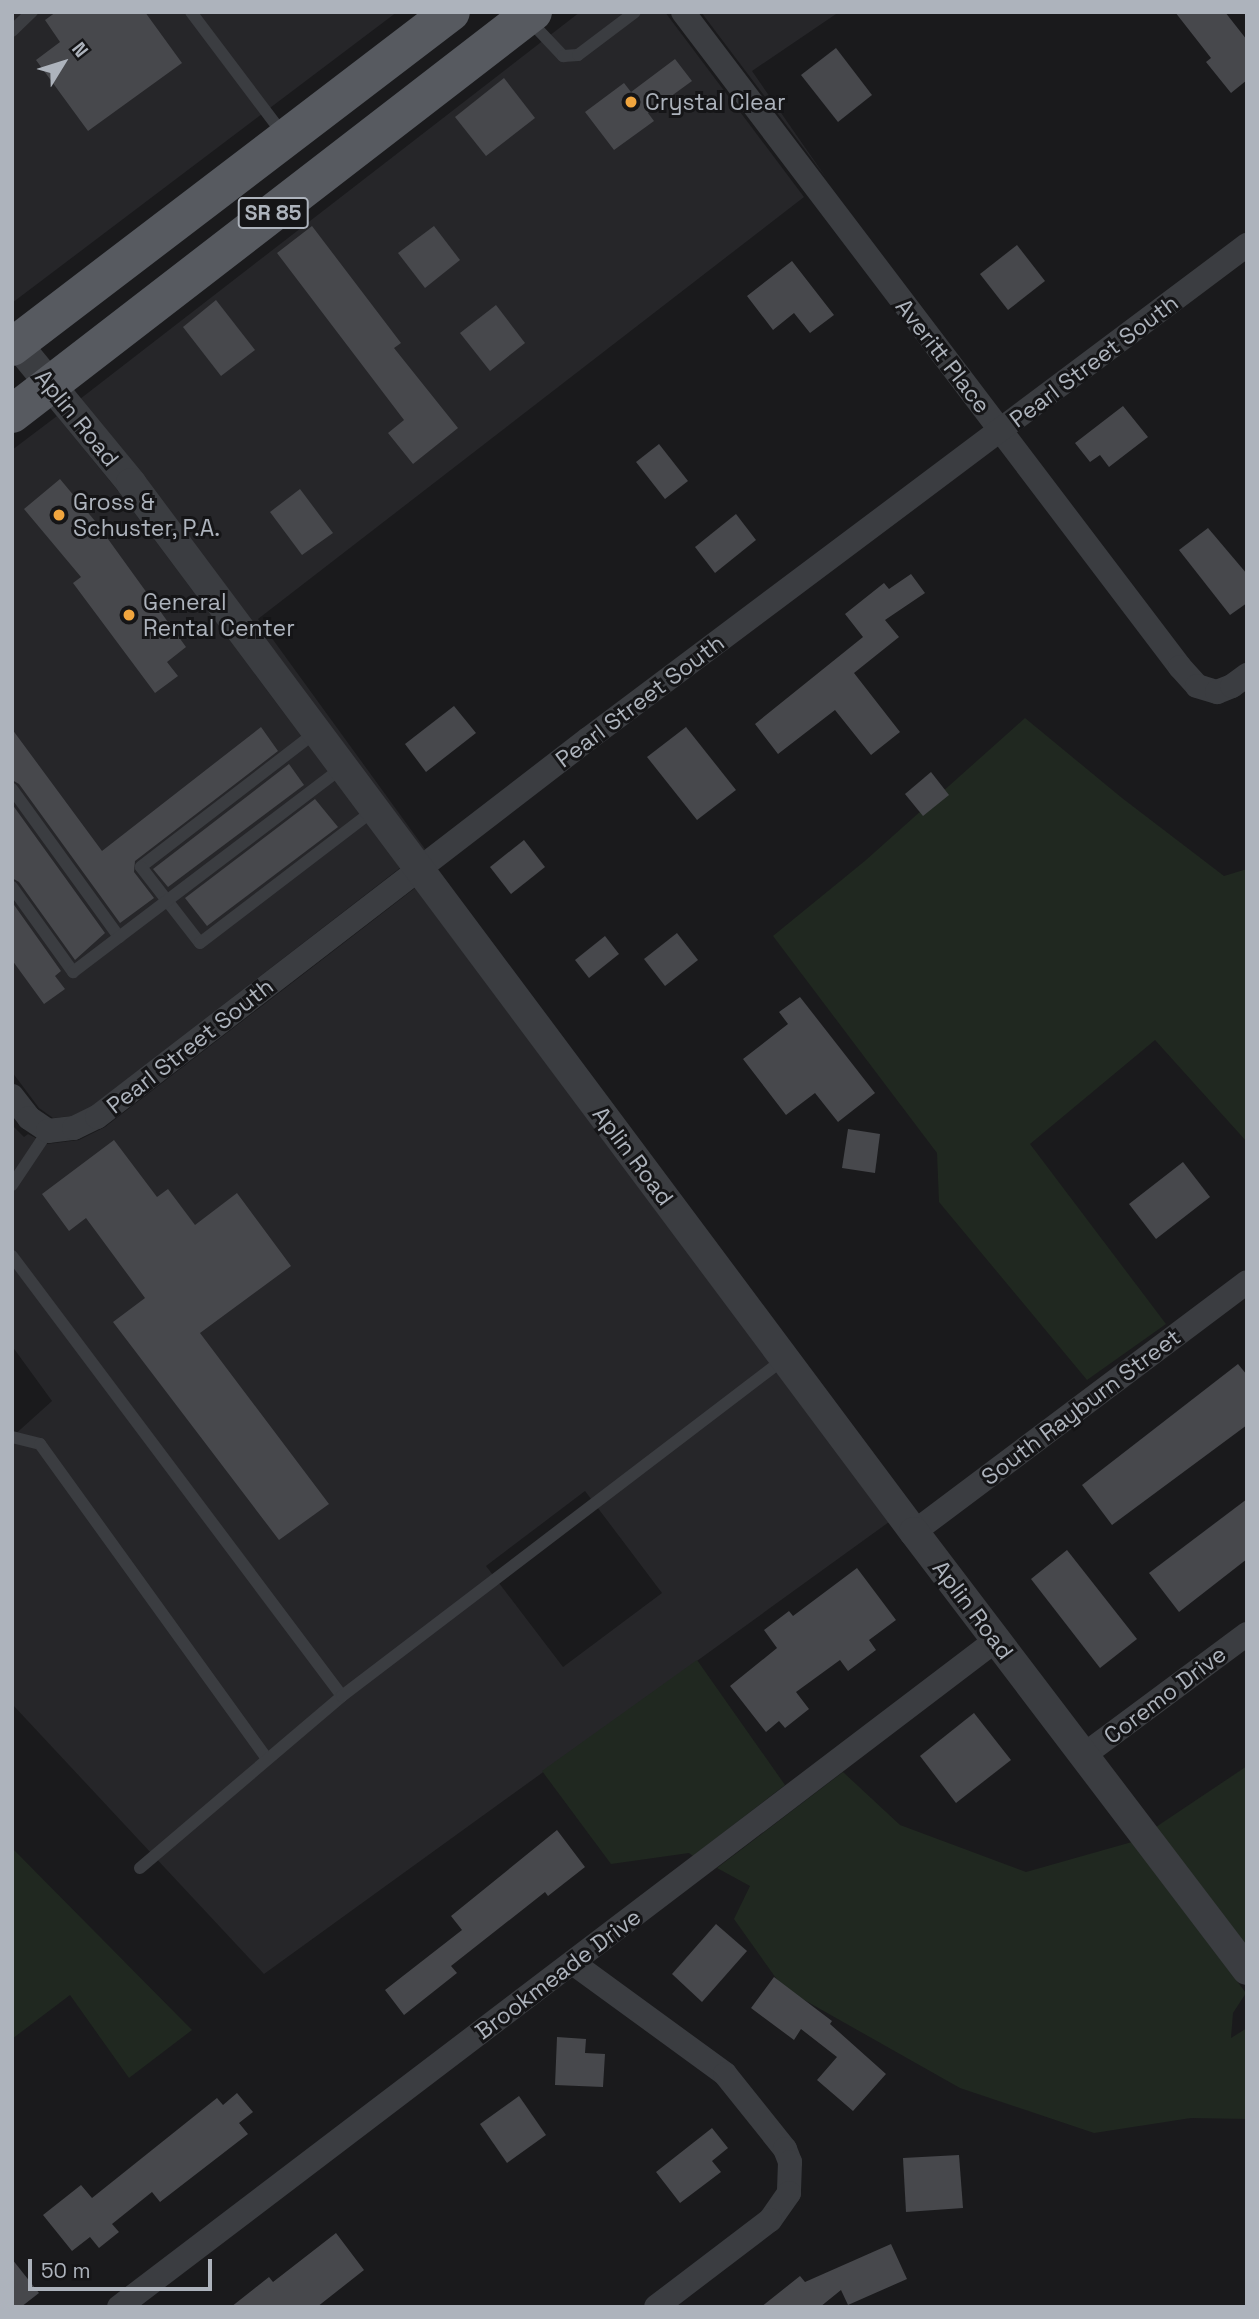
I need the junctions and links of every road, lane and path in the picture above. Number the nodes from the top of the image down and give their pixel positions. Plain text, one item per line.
1 (32, 12) edge
2 (191, 12) edge
3 (450, 12) edge
4 (635, 12) edge
5 (683, 12) edge
6 (530, 15) edge
7 (12, 31) edge
8 (285, 137) junction
9 (1247, 245) edge
10 (14, 343) edge
11 (50, 385) junction
12 (12, 414) edge
13 (1001, 431) junction
14 (1247, 675) edge
15 (316, 732) junction
16 (343, 767) junction
17 (12, 789) edge
18 (374, 810) junction
19 (419, 869) junction
20 (12, 887) edge
21 (167, 901) junction
22 (119, 937) junction
23 (12, 1096) edge
24 (38, 1125) junction
25 (12, 1185) edge
26 (12, 1256) edge
27 (1247, 1282) edge
28 (785, 1359) junction
29 (12, 1437) edge
30 (914, 1532) junction
31 (1247, 1634) edge
32 (996, 1640) junction
33 (342, 1696) junction
34 (1084, 1755) junction
35 (267, 1759) junction
36 (140, 1868) dead end
37 (573, 1963) junction
38 (1247, 1970) edge
39 (119, 2307) edge
40 (656, 2307) edge

1 - 7 lane
2 - 8 lane
3 - 8 main road, SR 85
4 - 6 lane
5 - 13 street, Averitt Place
6 - 11 main road, SR 85
8 - 10 main road, SR 85
9 - 13 street, Pearl Street South
10 - 11 street, Aplin Road
11 - 12 main road, SR 85
11 - 15 street, Aplin Road
13 - 14 street, Averitt Place
13 - 19 street, Pearl Street South
15 - 16 street, Aplin Road
15 - 21 lane
16 - 18 street, Aplin Road
16 - 21 lane
17 - 22 lane
18 - 19 street, Aplin Road
18 - 21 lane
19 - 24 street, Pearl Street South
19 - 28 street, Aplin Road
20 - 22 lane
21 - 22 lane
23 - 24 street
24 - 25 lane
26 - 33 lane
27 - 30 street, South Rayburn Street
28 - 30 street, Aplin Road
28 - 33 lane
29 - 35 lane
30 - 32 street, Aplin Road
31 - 34 street, Coremo Drive
32 - 34 street, Aplin Road
32 - 37 street, Brookmeade Drive
33 - 35 lane
34 - 38 street, Aplin Road
35 - 36 lane
37 - 39 street, Brookmeade Drive
37 - 40 street

